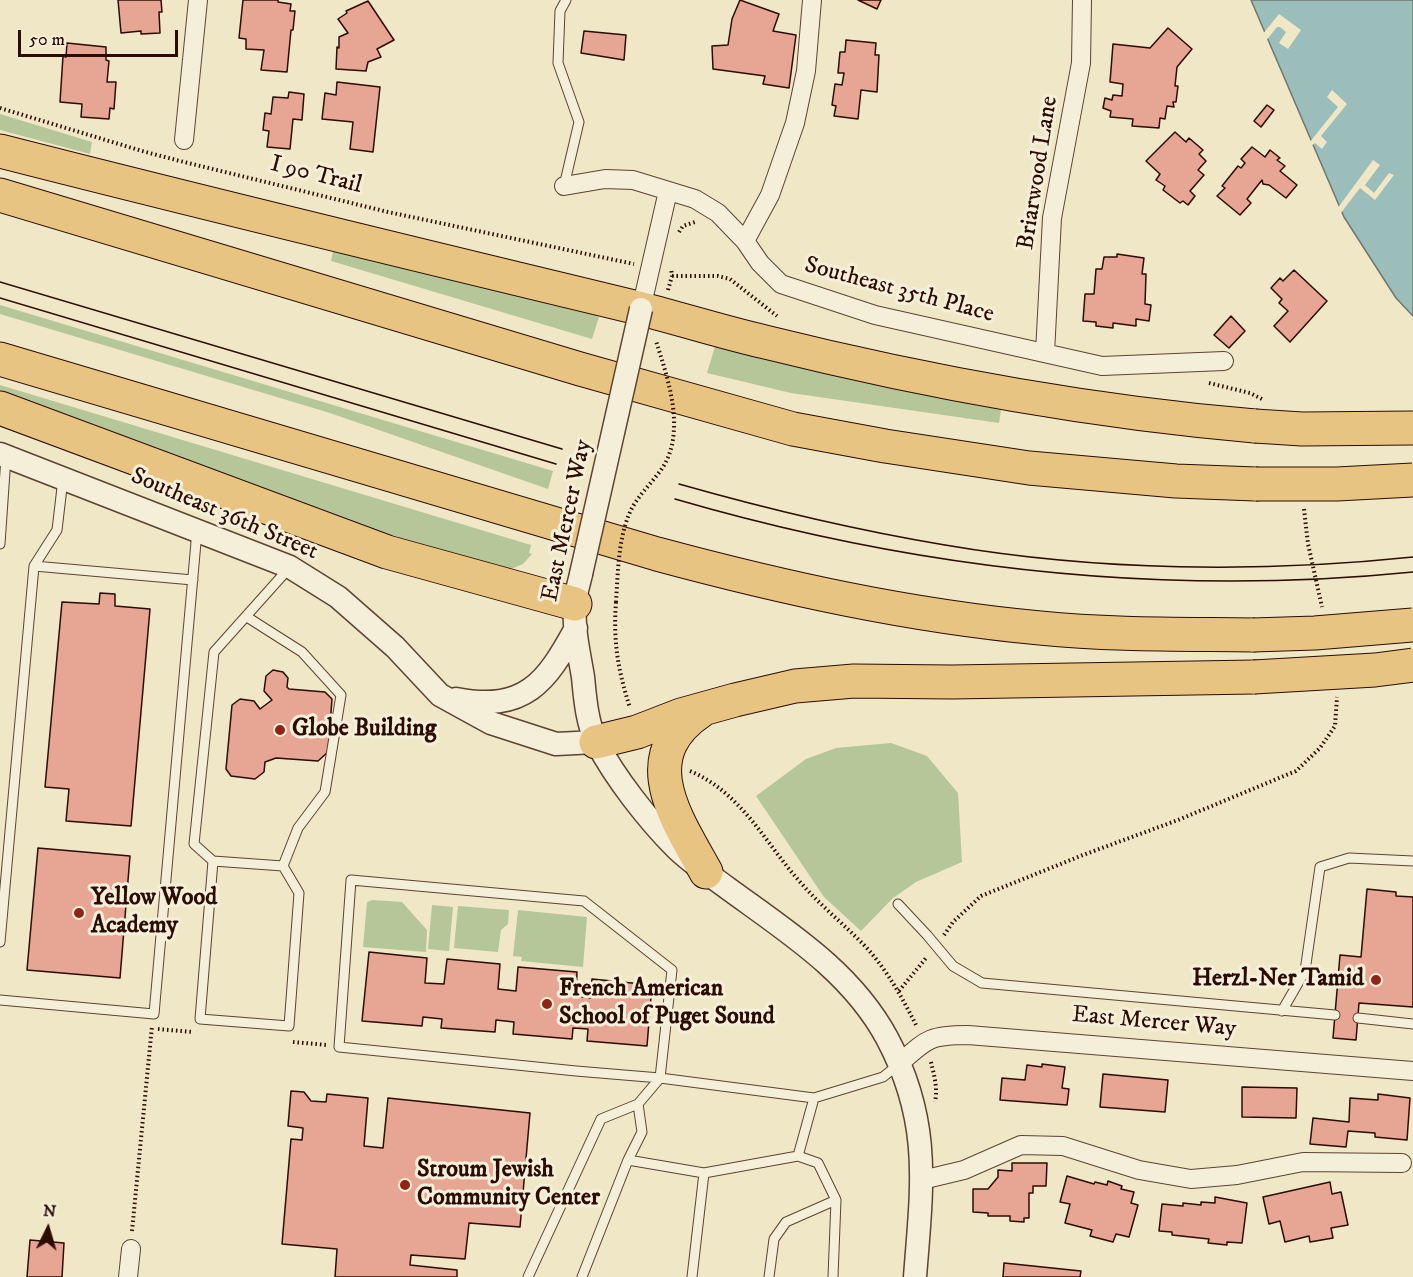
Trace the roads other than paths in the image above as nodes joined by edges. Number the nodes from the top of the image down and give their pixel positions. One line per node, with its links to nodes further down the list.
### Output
1 (198, 0): 5 (street)
2 (566, 0): 7 (lane)
3 (812, 0): 10 (street)
4 (1082, 0): 12 (street, Briarwood Lane)
5 (184, 140)
6 (0, 151): 11 (highway)
7 (564, 186): 8 (street, Southeast 35th Place)
8 (668, 190): 10 (street, Southeast 35th Place); 11 (street, East Mercer Way)
9 (0, 195): 19 (highway, bridge)
10 (745, 241): 12 (street, Southeast 35th Place)
11 (641, 309): 16 (highway, bridge); 25 (street, East Mercer Way, bridge)
12 (1045, 353): 14 (street, Southeast 35th Place)
13 (0, 360): 27 (highway, bridge)
14 (1224, 361)
15 (0, 408): 25 (highway)
16 (1413, 428)
17 (3, 456): 18 (street, Southeast 36th Street); 21 (lane)
18 (63, 477): 20 (street, Southeast 36th Street); 22 (lane)
19 (1413, 480)
20 (197, 531): 23 (street, Southeast 36th Street); 24 (lane)
21 (0, 544)
22 (34, 566): 24 (lane); 37 (lane)
23 (290, 567): 26 (lane); 29 (street, Southeast 36th Street)
24 (193, 580): 38 (lane)
25 (577, 602): 29 (street); 31 (street, East Mercer Way)
26 (247, 617): 32 (lane); 34 (lane)
27 (1413, 625)
28 (1413, 665): 30 (highway, bridge)
29 (440, 695): 31 (street, Southeast 36th Street)
30 (705, 708): 31 (highway); 35 (highway)
31 (596, 742): 35 (street, East Mercer Way)
32 (213, 861): 34 (lane); 34 (lane)
33 (1413, 861): 39 (lane)
34 (283, 866)
35 (706, 872): 43 (street, East Mercer Way)
36 (898, 904): 39 (lane)
37 (0, 942)
38 (0, 1000)
39 (1282, 1011): 40 (lane)
40 (1335, 1015)
41 (1358, 1018): 42 (lane)
42 (1413, 1024)
43 (899, 1064): 44 (street, East Mercer Way); 46 (lane); 52 (street, East Mercer Way)
44 (1413, 1071)
45 (660, 1078): 45 (lane); 46 (lane); 47 (lane)
46 (814, 1098): 48 (lane)
47 (638, 1104): 49 (lane); 56 (lane)
48 (798, 1156): 51 (lane); 53 (lane)
49 (628, 1160): 51 (lane); 57 (lane)
50 (1402, 1163): 52 (street)
51 (705, 1173): 58 (lane)
52 (922, 1180): 61 (street, East Mercer Way)
53 (836, 1200): 59 (lane); 60 (lane)
54 (131, 1249): 55 (street)
55 (128, 1277)
56 (528, 1277)
57 (582, 1277)
58 (692, 1277)
59 (769, 1277)
60 (833, 1277)
61 (915, 1277)

